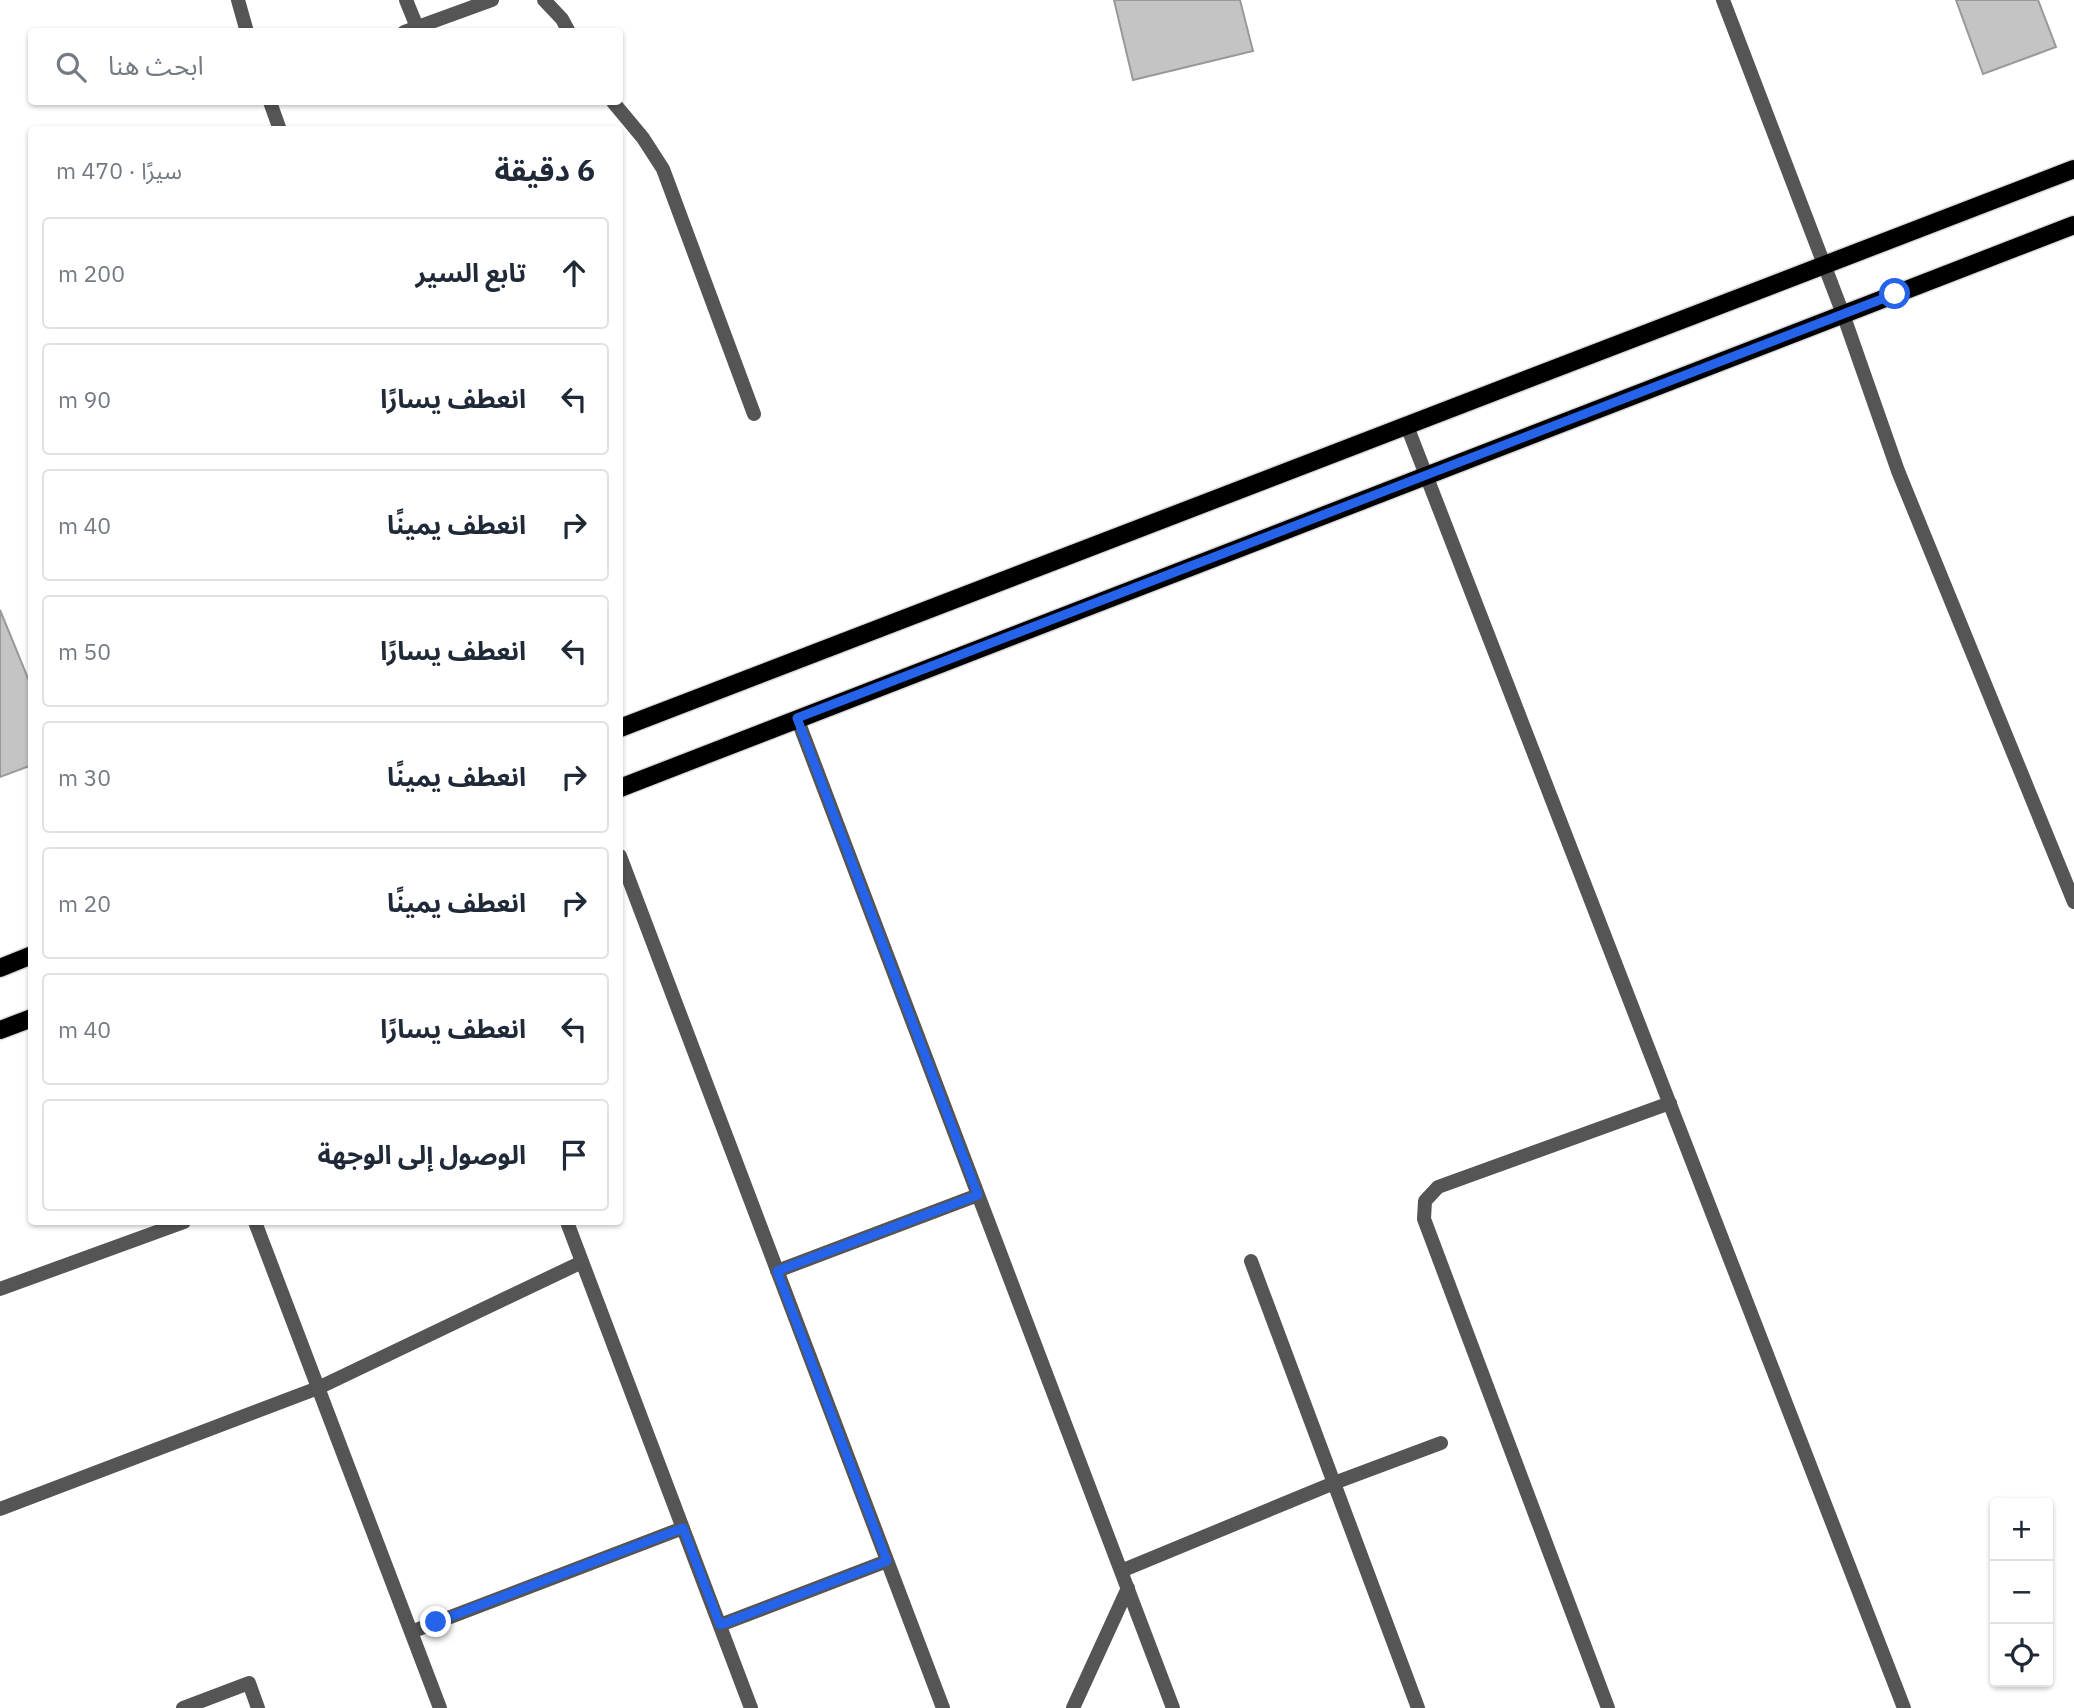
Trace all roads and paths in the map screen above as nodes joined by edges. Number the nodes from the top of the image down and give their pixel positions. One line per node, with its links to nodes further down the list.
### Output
1 (237, 0): 6 (street)
2 (406, 0): 7 (street)
3 (492, 0): 8 (street)
4 (544, 0): 9 (street)
5 (1723, 0): 15 (street)
6 (246, 28)
7 (411, 28)
8 (414, 28)
9 (567, 28)
10 (271, 105): 12 (street)
11 (615, 105): 17 (street)
12 (279, 126)
13 (2074, 169): 15 (main road)
14 (2074, 225): 16 (main road)
15 (1825, 265): 16 (street); 18 (main road)
16 (1843, 314): 19 (main road); 24 (street)
17 (754, 414)
18 (1407, 426): 19 (street); 21 (main road)
19 (1426, 474): 20 (main road); 29 (street)
20 (797, 718): 22 (main road); 30 (street)
21 (623, 727)
22 (623, 787)
23 (623, 864): 36 (street)
24 (2074, 902)
25 (28, 957): 26 (main road)
26 (0, 968)
27 (28, 1020): 28 (main road)
28 (0, 1030)
29 (1670, 1103): 56 (street); 57 (street)
30 (978, 1195): 36 (street); 44 (street)
31 (176, 1225): 37 (street)
32 (256, 1225): 38 (street)
33 (568, 1225): 35 (street)
34 (1251, 1261): 40 (street)
35 (582, 1262): 38 (street); 42 (street)
36 (777, 1271): 43 (street)
37 (0, 1289)
38 (318, 1388): 41 (street); 47 (street)
39 (1441, 1443): 40 (street)
40 (1334, 1483): 44 (street); 55 (street)
41 (0, 1509)
42 (683, 1528): 46 (street); 47 (street)
43 (887, 1561): 46 (street); 52 (street)
44 (1121, 1571): 45 (street)
45 (1128, 1588): 53 (street); 54 (street)
46 (720, 1625): 51 (street)
47 (411, 1632): 50 (street)
48 (183, 1708): 49 (street)
49 (258, 1708)
50 (440, 1708)
51 (751, 1708)
52 (943, 1708)
53 (1073, 1708)
54 (1174, 1708)
55 (1418, 1708)
56 (1608, 1708)
57 (1904, 1708)

